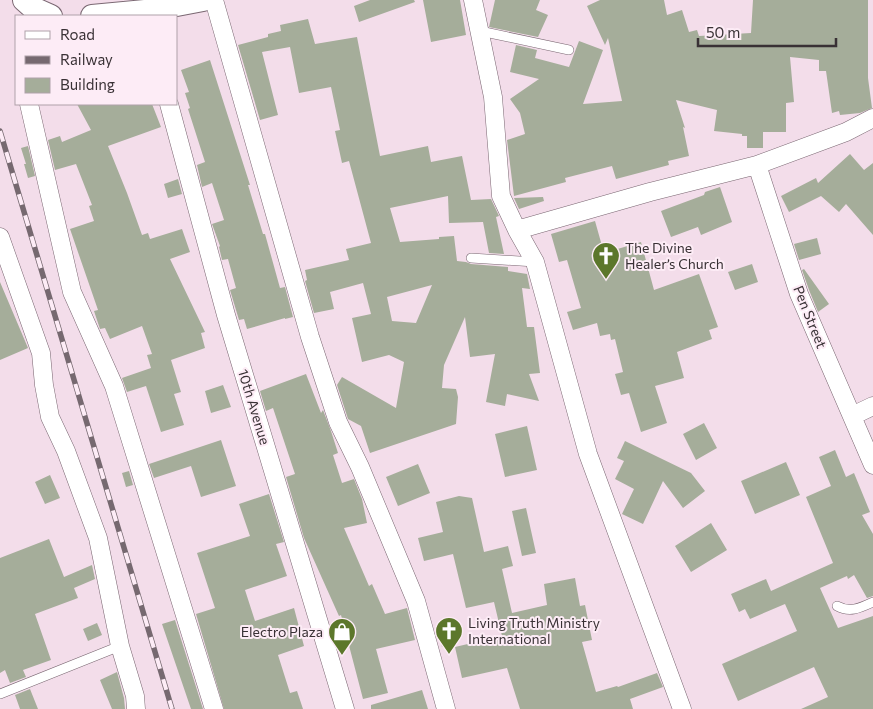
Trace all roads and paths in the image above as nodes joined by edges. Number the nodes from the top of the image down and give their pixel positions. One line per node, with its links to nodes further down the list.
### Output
1 (203, 0): 4 (street)
2 (214, 0): 26 (street)
3 (473, 0): 6 (street)
4 (146, 9): 5 (street)
5 (100, 15)
6 (480, 31): 7 (lane); 12 (street)
7 (569, 50)
8 (29, 105): 24 (street)
9 (169, 105): 25 (street, 10th Avenue)
10 (873, 118): 11 (street)
11 (757, 165): 12 (street); 17 (street, Pen Street)
12 (517, 230): 15 (street)
13 (0, 237): 21 (street)
14 (471, 258): 15 (lane)
15 (536, 262): 27 (street)
16 (873, 406): 17 (street)
17 (852, 416): 18 (street, Pen Street)
18 (873, 465)
19 (873, 602): 20 (lane)
20 (837, 606)
21 (120, 646): 22 (lane); 23 (street)
22 (0, 694)
23 (136, 709)
24 (214, 709)
25 (346, 709)
26 (446, 709)
27 (682, 709)

